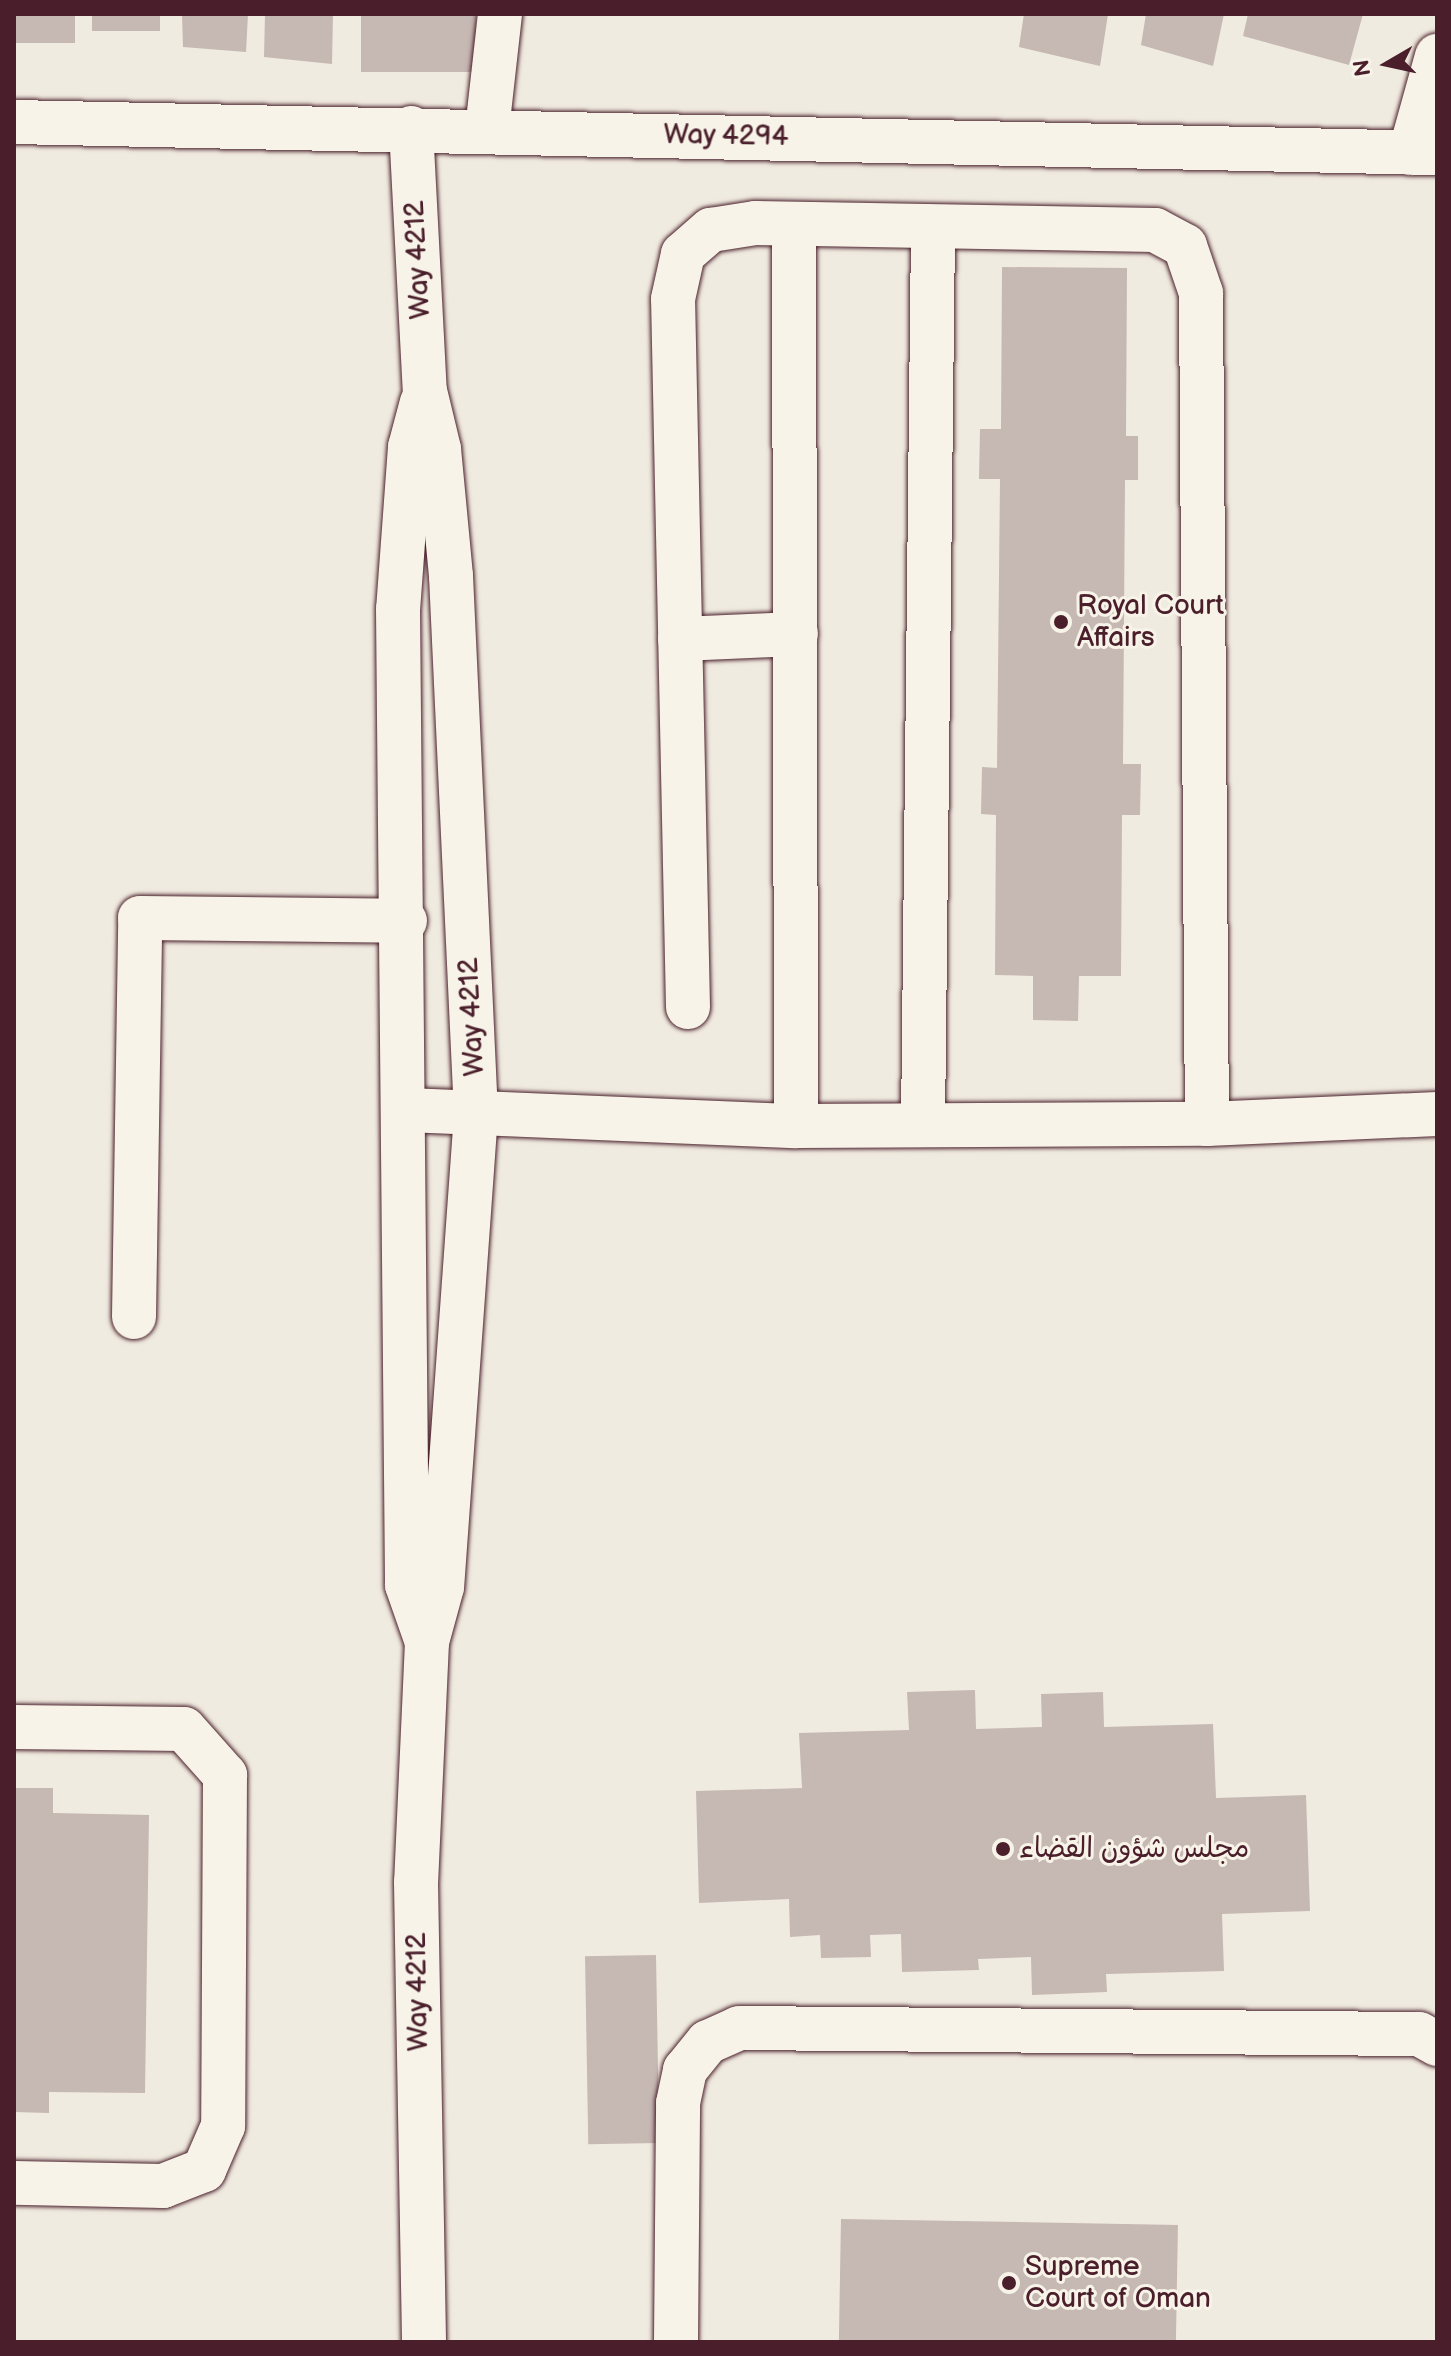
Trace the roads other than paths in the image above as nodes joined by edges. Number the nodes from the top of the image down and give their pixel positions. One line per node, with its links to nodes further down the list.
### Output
1 (500, 14): 5 (street)
2 (1437, 56): 6 (street)
3 (14, 122): 4 (street, Way 4294)
4 (411, 128): 5 (street, Way 4294); 9 (street, Way 4212)
5 (487, 130): 6 (street, Way 4294)
6 (1423, 153)
7 (794, 224): 8 (street); 12 (street); 13 (street)
8 (933, 227): 19 (street); 20 (street)
9 (425, 391): 10 (street, Way 4212); 11 (street, Way 4212)
10 (404, 550): 11 (street); 14 (street, Way 4212)
11 (451, 576): 17 (street, Way 4212)
12 (796, 634): 13 (street); 21 (street)
13 (680, 639): 15 (street)
14 (405, 921): 16 (street, Way 4212); 22 (street)
15 (688, 1007)
16 (407, 1110): 17 (street); 23 (street, Way 4212)
17 (476, 1114): 21 (street); 24 (street, Way 4212)
18 (1437, 1114): 19 (street)
19 (1207, 1124): 20 (street)
20 (923, 1125): 21 (street)
21 (796, 1126)
22 (134, 1317)
23 (407, 1425): 24 (street); 25 (street, Way 4212)
24 (454, 1429): 25 (street, Way 4212)
25 (427, 1642): 29 (street, Way 4212)
26 (14, 1727): 28 (street)
27 (1437, 2044): 30 (street)
28 (14, 2183)
29 (424, 2342)
30 (676, 2342)

